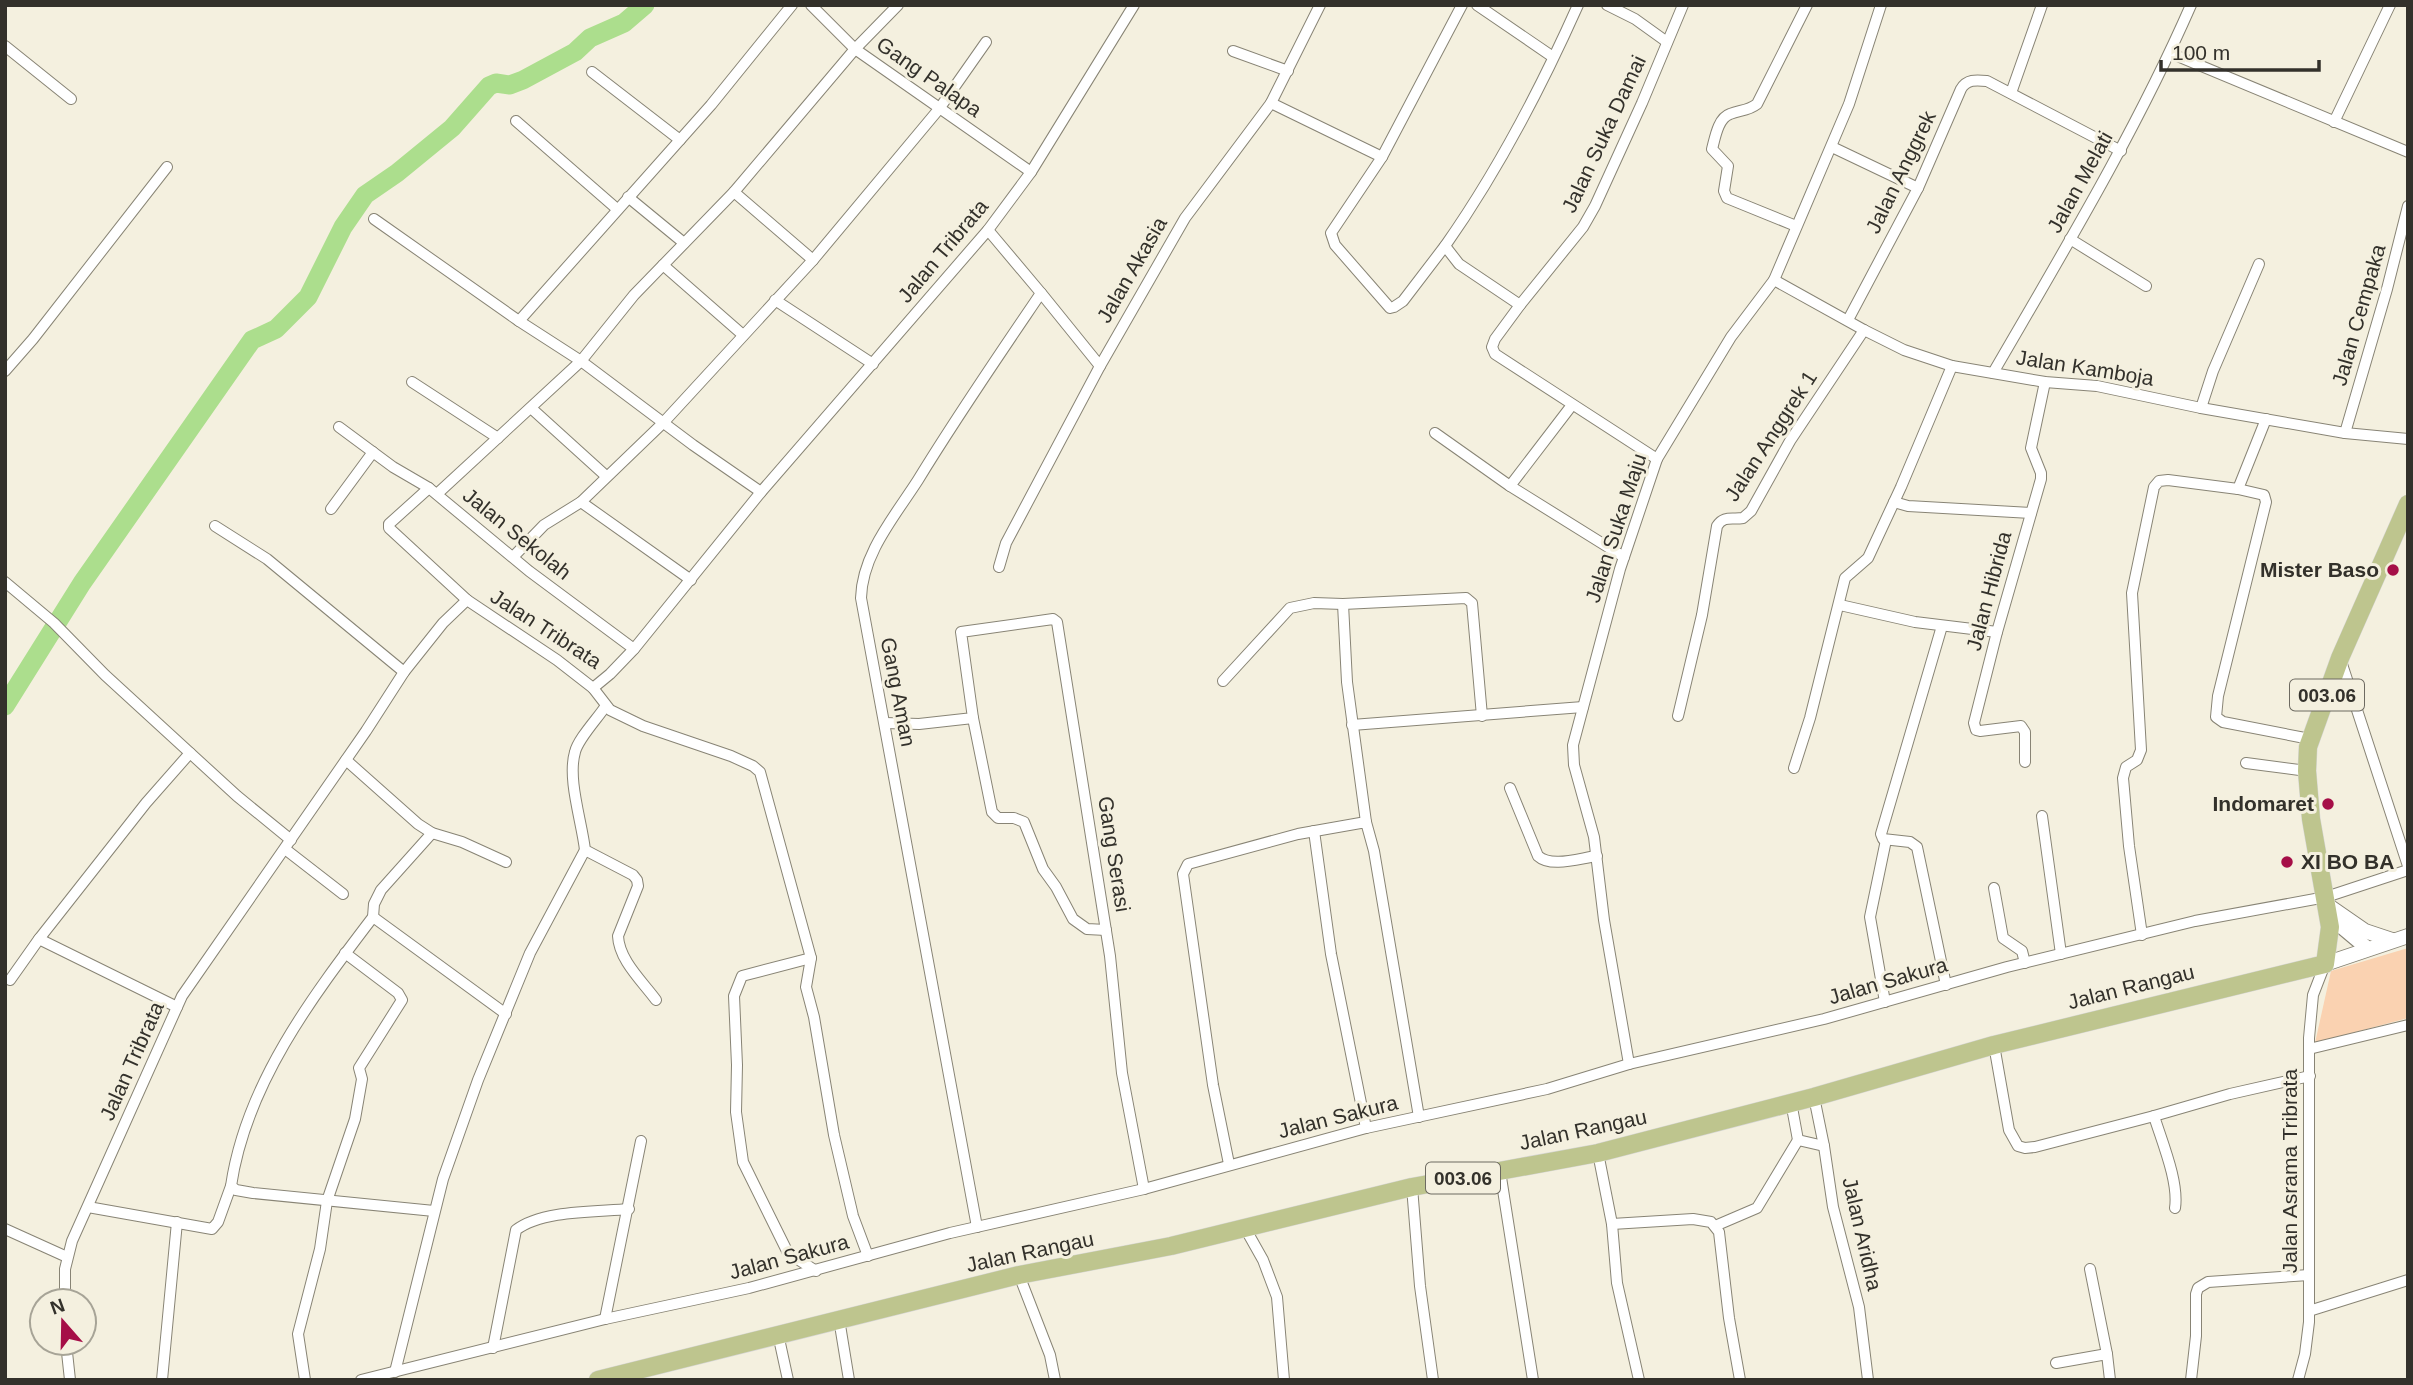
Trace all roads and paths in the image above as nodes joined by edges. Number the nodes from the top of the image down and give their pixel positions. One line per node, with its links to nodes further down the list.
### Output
1 (792, 5): 31 (street)
2 (811, 5): 19 (street, Gang Palapa)
3 (898, 5): 19 (street)
4 (1134, 5): 37 (street, Jalan Tribrata)
5 (1320, 5): 23 (street, Jalan Akasia)
6 (1462, 5): 35 (street)
7 (1477, 5): 22 (street)
8 (1578, 5): 22 (street)
9 (1607, 5): 17 (street)
10 (1683, 5): 17 (street, Jalan Suka Damai)
11 (1807, 5): 44 (street)
12 (1881, 5): 32 (street, Jalan Suka Maju)
13 (2042, 5): 25 (street)
14 (2191, 5): 21 (street, Jalan Melati)
15 (2390, 5): 30 (street)
16 (986, 42): 28 (street)
17 (1667, 42): 56 (street, Jalan Suka Damai)
18 (5, 46): 26 (street)
19 (855, 49): 28 (street, Gang Palapa); 39 (street)
20 (1233, 51): 23 (street)
21 (2170, 53): 30 (street); 33 (street, Jalan Melati)
22 (1553, 57): 48 (street)
23 (1288, 71): 27 (street, Jalan Akasia)
24 (592, 72): 31 (street)
25 (2011, 93): 33 (street, Jalan Anggrek); 38 (street, Jalan Anggrek)
26 (71, 99)
27 (1271, 103): 35 (street); 64 (street, Jalan Akasia)
28 (939, 109): 37 (street, Gang Palapa); 49 (street)
29 (516, 121): 42 (street)
30 (2334, 122): 34 (street)
31 (680, 140): 40 (street)
32 (1832, 147): 38 (street); 44 (street, Jalan Suka Maju)
33 (2121, 151): 46 (street, Jalan Melati)
34 (2408, 152)
35 (1382, 157): 48 (street)
36 (167, 167): 62 (street)
37 (1031, 172): 45 (street, Jalan Tribrata)
38 (1918, 188): 57 (street, Jalan Anggrek)
39 (734, 192): 47 (street); 49 (street)
40 (628, 197): 42 (street); 47 (street)
41 (2408, 206): 76 (street, Jalan Cempaka)
42 (617, 209): 58 (street)
43 (374, 219): 58 (street)
44 (1796, 226): 52 (street, Jalan Suka Maju)
45 (988, 230): 54 (street); 63 (street, Jalan Tribrata)
46 (2070, 239): 53 (street); 66 (street, Jalan Melati)
47 (684, 243): 51 (street)
48 (1445, 246): 56 (street)
49 (813, 260): 55 (street)
50 (2259, 264): 71 (street)
51 (663, 265): 60 (street); 61 (street)
52 (1774, 280): 57 (street, Jalan Kamboja); 80 (street, Jalan Suka Maju)
53 (2146, 286)
54 (1041, 293): 64 (street); 112 (street, Gang Aman)
55 (775, 300): 60 (street); 63 (street)
56 (1520, 304): 69 (street, Jalan Suka Damai)
57 (1848, 320): 59 (street, Jalan Kamboja)
58 (519, 321): 61 (street)
59 (1864, 330): 65 (street, Jalan Kamboja); 110 (street, Jalan Anggrek 1)
60 (743, 335): 73 (street)
61 (581, 360): 70 (street); 73 (street)
62 (7, 364)
63 (873, 364): 85 (street, Jalan Tribrata)
64 (1100, 366): 94 (street, Jalan Akasia)
65 (1952, 366): 66 (street, Jalan Kamboja); 87 (street)
66 (1993, 373): 68 (street, Jalan Kamboja)
67 (412, 382): 77 (street)
68 (2045, 382): 71 (street, Jalan Kamboja); 90 (street, Jalan Hibrida)
69 (1573, 405): 80 (street, Jalan Suka Damai); 82 (street)
70 (531, 408): 77 (street); 81 (street)
71 (2201, 408): 72 (street, Jalan Kamboja)
72 (2266, 419): 76 (street, Jalan Kamboja); 83 (street)
73 (663, 423): 81 (street); 85 (street)
74 (339, 427): 79 (street, Jalan Sekolah)
75 (1435, 433): 82 (street)
76 (2345, 433): 78 (street, Jalan Kamboja)
77 (498, 438): 84 (street)
78 (2408, 439)
79 (373, 452): 84 (street, Jalan Sekolah); 89 (street)
80 (1657, 458): 93 (street, Jalan Suka Maju)
81 (606, 476): 86 (street)
82 (1510, 486): 93 (street)
83 (2238, 489): 114 (street); 137 (street)
84 (433, 491): 92 (street, Jalan Sekolah); 97 (street)
85 (761, 492): 95 (street, Jalan Tribrata)
86 (581, 502): 92 (street); 95 (street)
87 (1895, 502): 90 (street); 99 (street)
88 (2408, 503): 103 (main road, 003.06)
89 (331, 509)
90 (2031, 513): 101 (street, Jalan Hibrida)
91 (215, 526): 104 (street)
92 (513, 557): 102 (street, Jalan Sekolah)
93 (1624, 557): 108 (street, Jalan Suka Maju)
94 (999, 567)
95 (691, 580): 102 (street, Jalan Tribrata)
96 (8, 589): 115 (street)
97 (467, 600): 104 (street, Jalan Tribrata); 106 (street, Jalan Tribrata)
98 (1343, 604): 105 (street); 109 (street); 113 (street)
99 (1840, 605): 100 (street); 119 (street)
100 (1942, 626): 101 (street); 126 (street)
101 (1997, 632): 117 (street, Jalan Hibrida)
102 (634, 649): 106 (street, Jalan Tribrata)
103 (2340, 658): 114 (main road, 003.06); 131 (street)
104 (404, 672): 116 (street, Jalan Tribrata)
105 (1223, 681)
106 (593, 688): 107 (street)
107 (605, 707): 128 (street); 144 (street)
108 (1583, 707): 109 (street); 129 (street, Jalan Suka Maju)
109 (1482, 716): 113 (street)
110 (1678, 716)
111 (973, 718): 112 (street); 136 (street); 136 (street, Gang Serasi)
112 (885, 723): 181 (street, Gang Aman)
113 (1352, 725): 123 (street)
114 (2310, 739): 120 (main road, 003.06)
115 (190, 753): 127 (street); 139 (street)
116 (346, 760): 125 (street); 127 (street, Jalan Tribrata)
117 (2025, 762)
118 (2246, 763): 120 (street)
119 (1794, 768)
120 (2307, 771): 134 (main road, 003.06)
121 (1510, 788): 129 (street)
122 (2042, 816): 143 (street)
123 (1366, 822): 124 (street); 161 (street)
124 (1314, 831): 163 (street); 168 (street)
125 (432, 833): 130 (street); 135 (street)
126 (1886, 840): 148 (street); 151 (street)
127 (288, 845): 133 (street); 152 (street, Jalan Tribrata)
128 (584, 850): 150 (street); 153 (street)
129 (1597, 856): 157 (street, Jalan Suka Maju)
130 (506, 862)
131 (2408, 868): 134 (street, Jalan Sakura)
132 (1994, 888): 145 (street)
133 (343, 894)
134 (2327, 906): 137 (street, Jalan Sakura); 140 (street); 141 (street); 146 (main road, 003.06)
135 (373, 917): 142 (street); 153 (street)
136 (1106, 930): 172 (street, Gang Serasi)
137 (2142, 935): 143 (street, Jalan Sakura)
138 (2408, 936): 140 (street, Jalan Rangau)
139 (39, 939): 147 (street); 152 (street)
140 (2392, 940): 141 (street, Jalan Rangau)
141 (2367, 948): 146 (street, Jalan Rangau)
142 (345, 953): 170 (street); 173 (street)
143 (2062, 954): 145 (street, Jalan Sakura)
144 (811, 958): 184 (street); 187 (street)
145 (2025, 963): 148 (street, Jalan Sakura)
146 (2310, 969): 149 (street, Jalan Asrama Tribrata); 149 (street); 155 (main road, Jalan Rangau / 003.06)
147 (10, 981)
148 (1946, 985): 151 (street, Jalan Sakura)
149 (2313, 995): 156 (street, Jalan Asrama Tribrata)
150 (656, 1000)
151 (1885, 1002): 157 (street, Jalan Sakura)
152 (177, 1007): 174 (street, Jalan Tribrata)
153 (506, 1014): 177 (street)
154 (2408, 1024): 156 (street)
155 (1994, 1045): 159 (main road, Jalan Rangau / 003.06); 162 (street)
156 (2309, 1049): 158 (street, Jalan Asrama Tribrata)
157 (1629, 1064): 161 (street, Jalan Sakura)
158 (2309, 1076): 162 (street); 189 (street, Jalan Asrama Tribrata)
159 (1814, 1097): 160 (main road, Jalan Rangau / 003.06); 166 (street, Jalan Aridha)
160 (1791, 1102): 164 (street); 167 (main road, Jalan Rangau / 003.06)
161 (1419, 1116): 163 (street, Jalan Sakura)
162 (2154, 1116): 175 (street)
163 (1366, 1128): 168 (street, Jalan Sakura)
164 (1798, 1140): 166 (street); 180 (street)
165 (641, 1141): 176 (street)
166 (1824, 1146): 214 (street, Jalan Aridha)
167 (1598, 1153): 169 (main road, Jalan Rangau / 003.06); 179 (street)
168 (1229, 1164): 172 (street, Jalan Sakura)
169 (1500, 1171): 171 (main road, Jalan Rangau / 003.06); 211 (street)
170 (231, 1186): 173 (street); 178 (street)
171 (1412, 1187): 182 (main road, Jalan Rangau / 003.06); 210 (street)
172 (1144, 1189): 181 (street, Jalan Sakura)
173 (327, 1201): 177 (street); 203 (street)
174 (88, 1207): 178 (street); 185 (street, Jalan Tribrata)
175 (2175, 1208)
176 (629, 1209): 193 (street); 196 (street)
177 (434, 1211): 200 (street)
178 (177, 1222): 202 (street)
179 (1612, 1224): 180 (street); 212 (street)
180 (1715, 1226): 213 (street)
181 (977, 1227): 184 (street, Jalan Sakura)
182 (1245, 1228): 188 (main road, Jalan Rangau / 003.06); 209 (street)
183 (5, 1229): 185 (street)
184 (868, 1256): 187 (street, Jalan Sakura)
185 (67, 1257): 191 (street, Jalan Tribrata)
186 (2090, 1269): 197 (street)
187 (816, 1271): 193 (street, Jalan Sakura)
188 (1019, 1275): 194 (main road, Jalan Rangau / 003.06); 208 (street)
189 (2309, 1275): 192 (street, Jalan Asrama Tribrata); 216 (street)
190 (2408, 1280): 192 (street)
191 (66, 1287)
192 (2309, 1311): 217 (street, Jalan Asrama Tribrata)
193 (605, 1319): 196 (street, Jalan Sakura)
194 (839, 1319): 195 (main road, Jalan Rangau / 003.06); 207 (street)
195 (778, 1334): 205 (main road, Jalan Rangau / 003.06); 206 (street)
196 (493, 1348): 200 (street, Jalan Sakura)
197 (2106, 1354): 199 (street); 215 (street)
198 (68, 1357): 201 (street)
199 (2056, 1363)
200 (395, 1372): 204 (street, Jalan Sakura)
201 (70, 1380)
202 (162, 1380)
203 (305, 1380)
204 (361, 1380)
205 (598, 1380)
206 (788, 1380)
207 (849, 1380)
208 (1055, 1380)
209 (1284, 1380)
210 (1433, 1380)
211 (1533, 1380)
212 (1639, 1380)
213 (1740, 1380)
214 (1868, 1380)
215 (2110, 1380)
216 (2191, 1380)
217 (2298, 1380)

